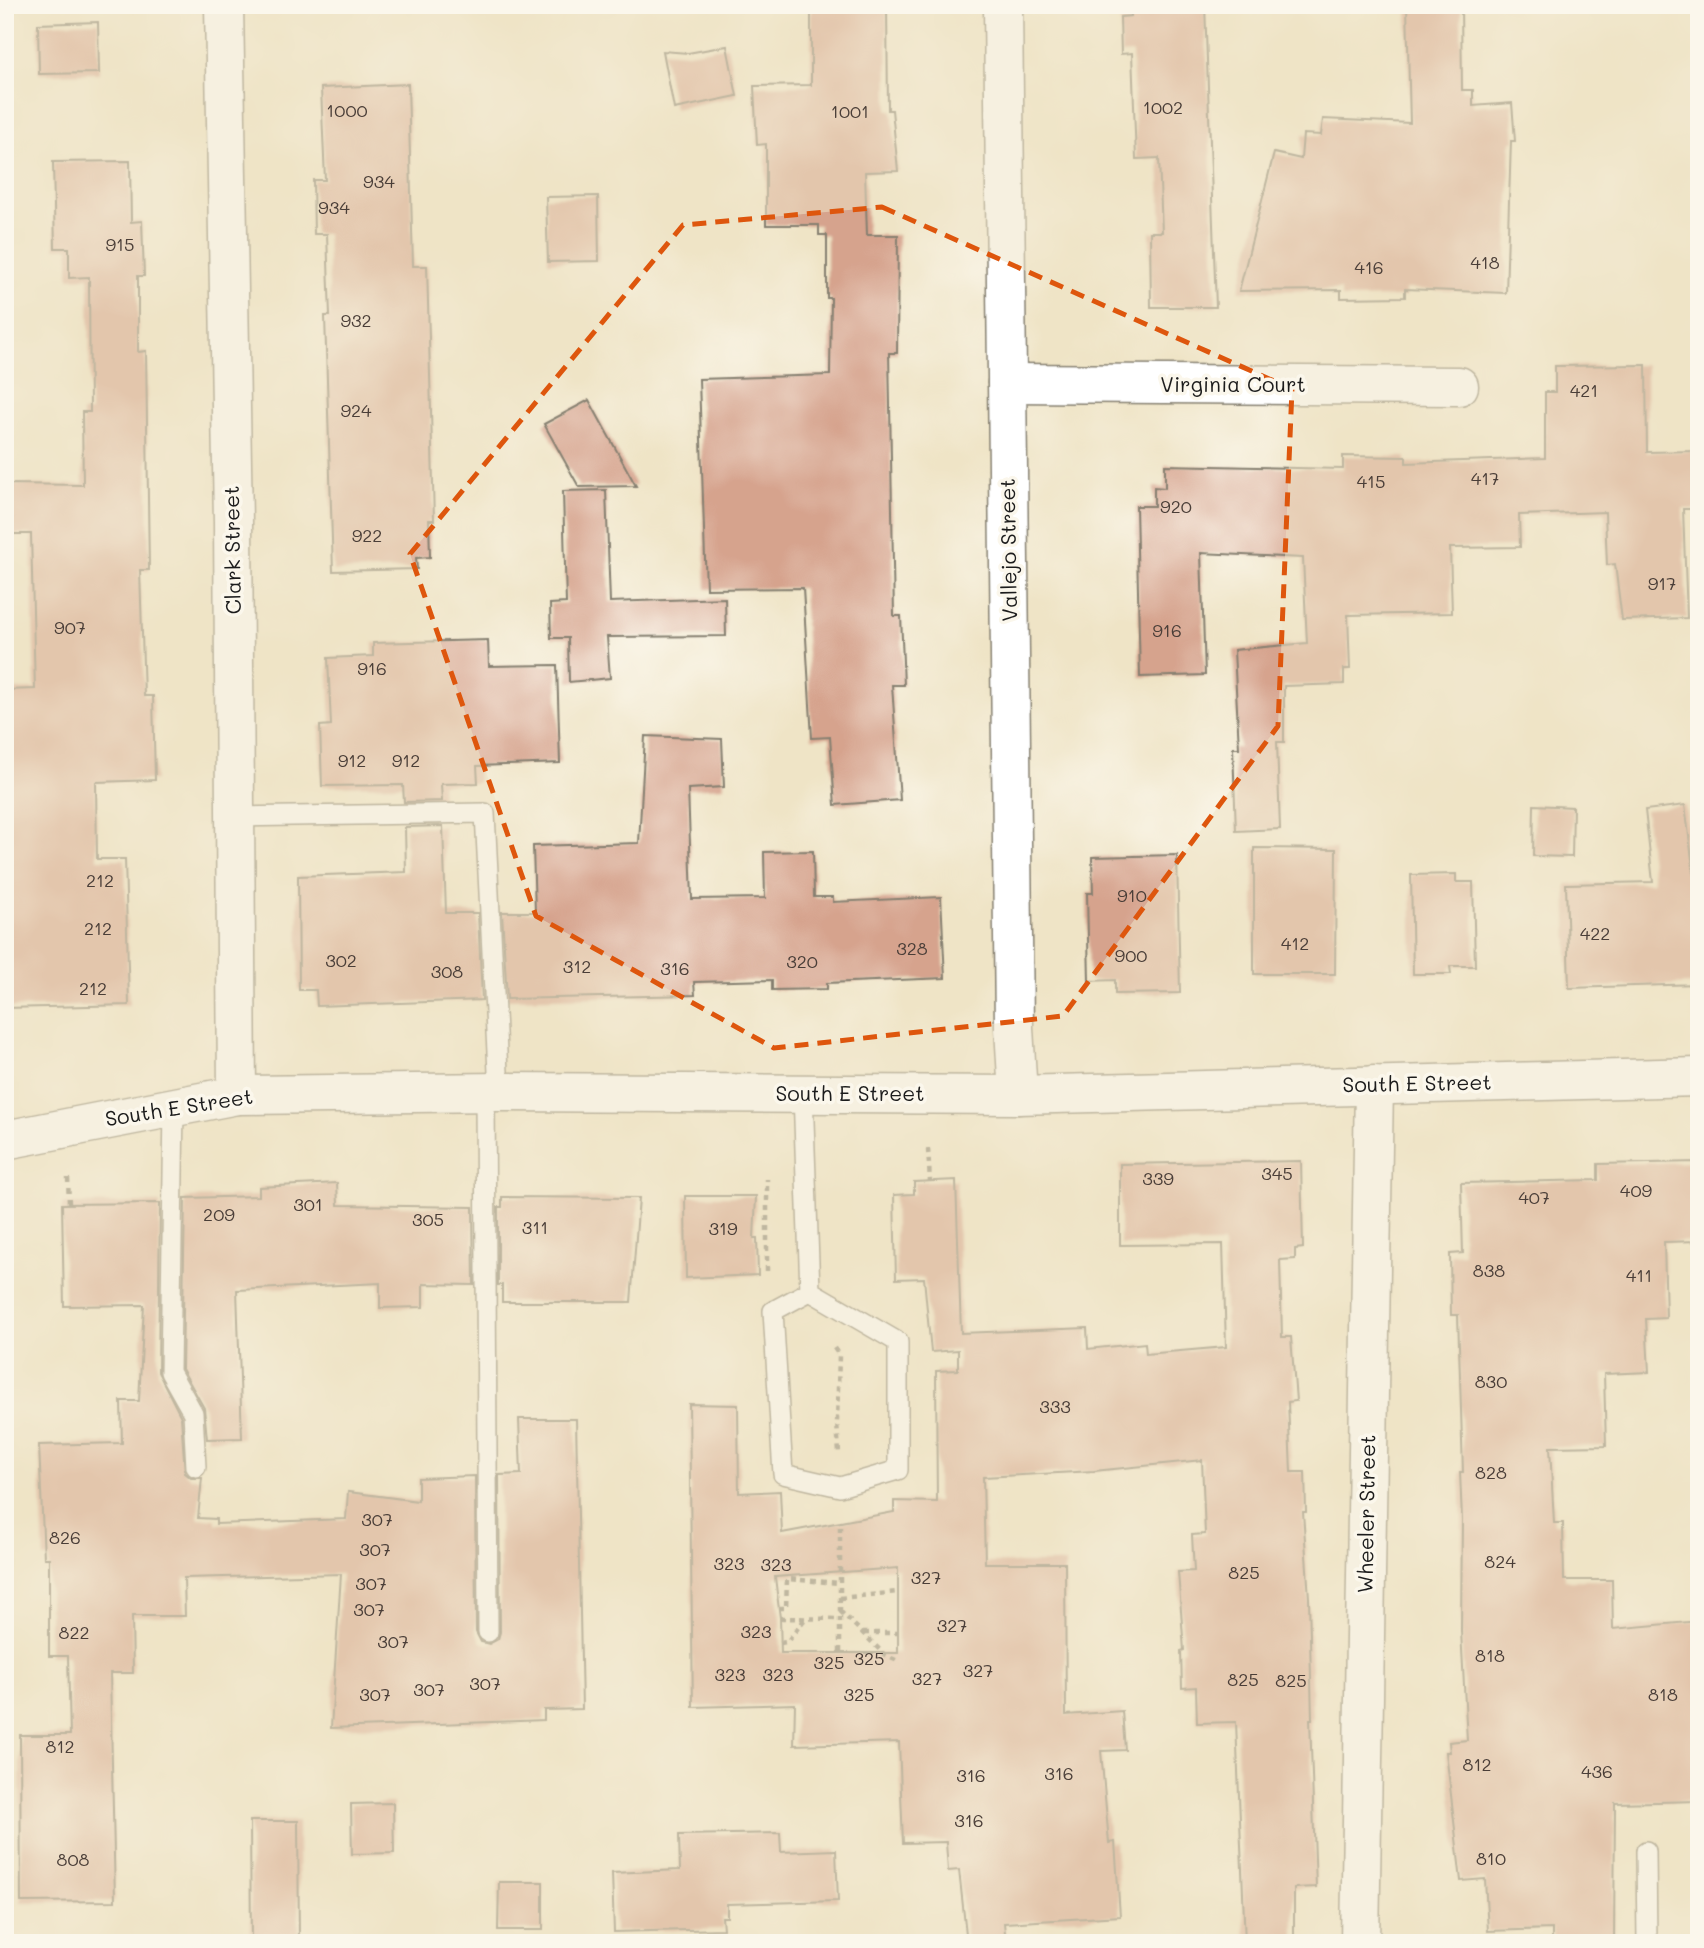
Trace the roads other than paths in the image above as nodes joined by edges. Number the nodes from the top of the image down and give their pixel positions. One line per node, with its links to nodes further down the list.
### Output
1 (224, 5): 5 (street, Clark Street)
2 (1003, 5): 3 (street, Vallejo Street)
3 (1007, 383): 4 (street, Virginia Court); 11 (street, Vallejo Street)
4 (1459, 386)
5 (235, 817): 8 (lane); 10 (street, Clark Street)
6 (1699, 1077): 7 (street, South E Street)
7 (1374, 1085): 11 (street, South E Street); 18 (street, Wheeler Street)
8 (492, 1092): 9 (street, South E Street); 10 (street, South E Street); 16 (lane)
9 (803, 1093): 11 (street, South E Street); 14 (lane)
10 (237, 1095): 12 (street, South E Street)
11 (1017, 1095)
12 (174, 1107): 13 (street, South E Street); 15 (lane)
13 (5, 1140)
14 (810, 1291): 14 (lane)
15 (196, 1467)
16 (488, 1632)
17 (1646, 1851): 19 (lane)
18 (1360, 1943)
19 (1647, 1943)

